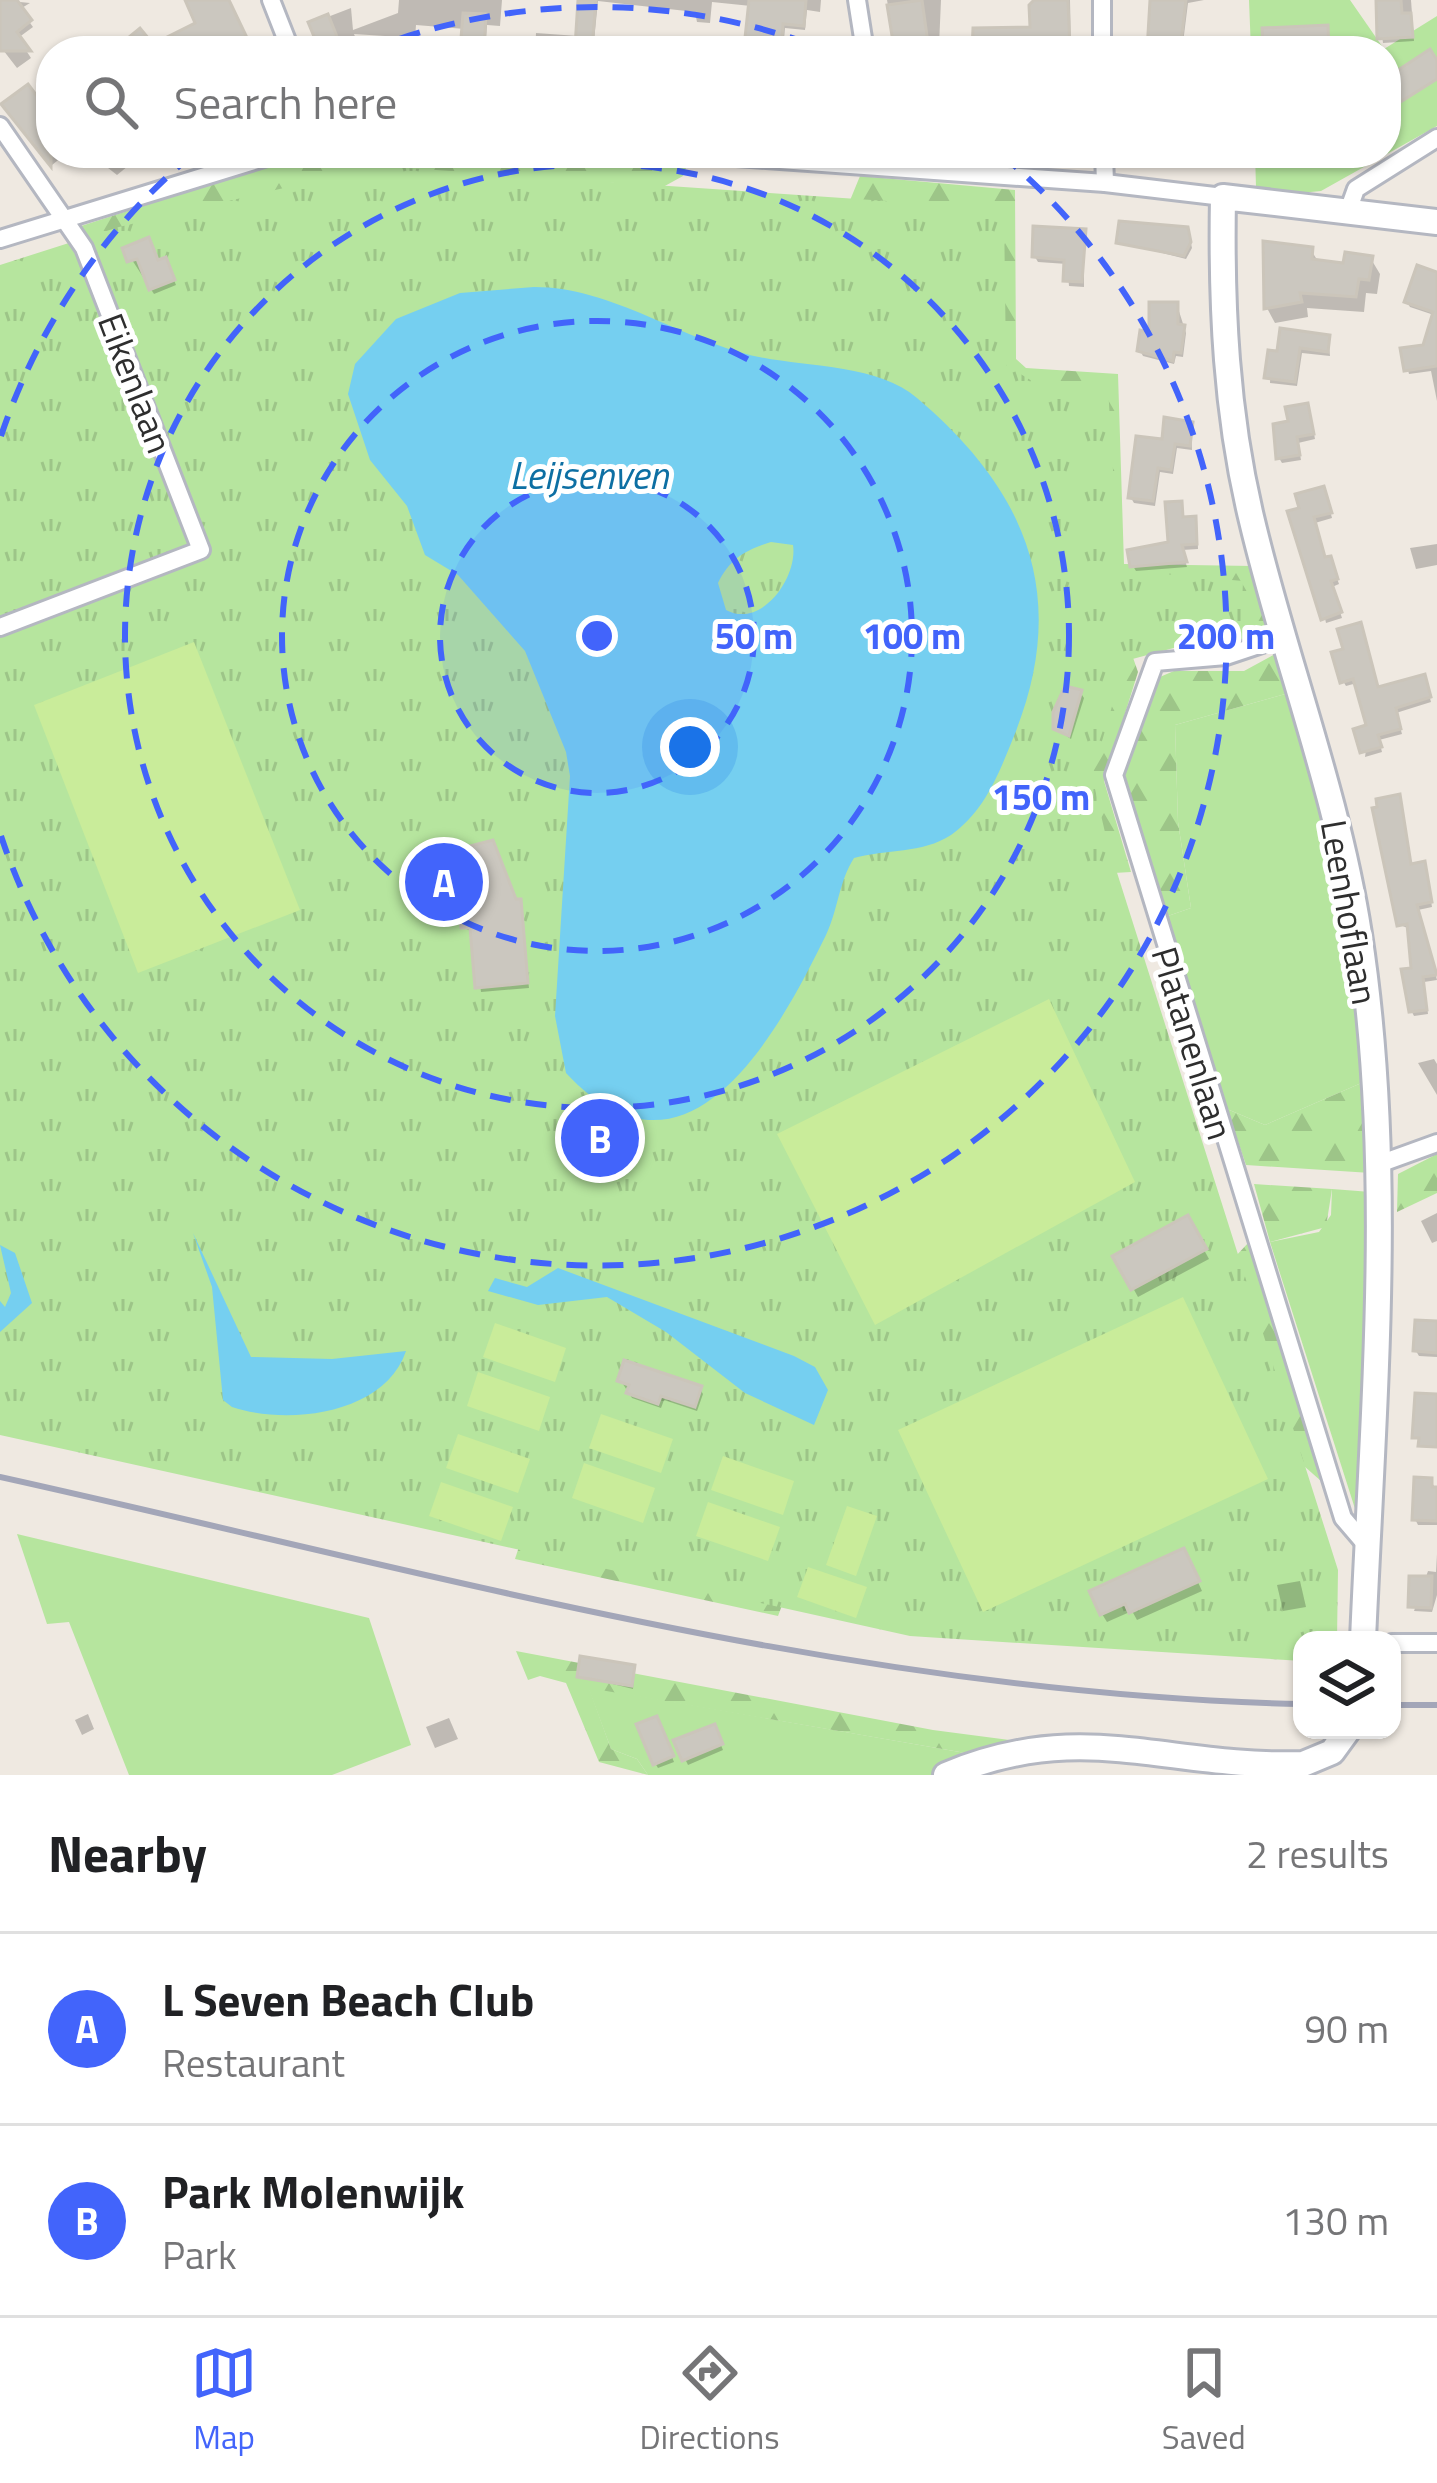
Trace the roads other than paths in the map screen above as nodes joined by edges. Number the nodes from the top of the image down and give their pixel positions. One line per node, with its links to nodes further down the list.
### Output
1 (271, 0): 4 (street)
2 (857, 0): 5 (street)
3 (1102, 0): 6 (street)
4 (285, 36)
5 (863, 36)
6 (1102, 36)
7 (0, 126): 17 (street, Eikenlaan)
8 (1437, 138): 9 (street)
9 (1401, 161)
10 (231, 168): 17 (street)
11 (960, 168): 14 (street)
12 (1104, 168): 14 (street)
13 (1389, 168): 16 (street)
14 (1105, 183): 15 (street)
15 (1222, 197): 16 (street); 21 (street, Leenhoflaan)
16 (1347, 214): 18 (street)
17 (66, 218): 19 (street); 20 (street, Eikenlaan)
18 (1437, 223)
19 (0, 239)
20 (0, 627)
21 (1286, 636): 23 (street, Leenhoflaan); 24 (street, Platanenlaan)
22 (1437, 1143): 23 (street)
23 (1379, 1163): 24 (street, Leenhoflaan)
24 (1367, 1546): 25 (street, Leenhoflaan)
25 (1364, 1631)
26 (1401, 1643): 27 (street)
27 (1437, 1643)
28 (1343, 1739): 29 (street)
29 (1324, 1766): 30 (street)
30 (946, 1775)

